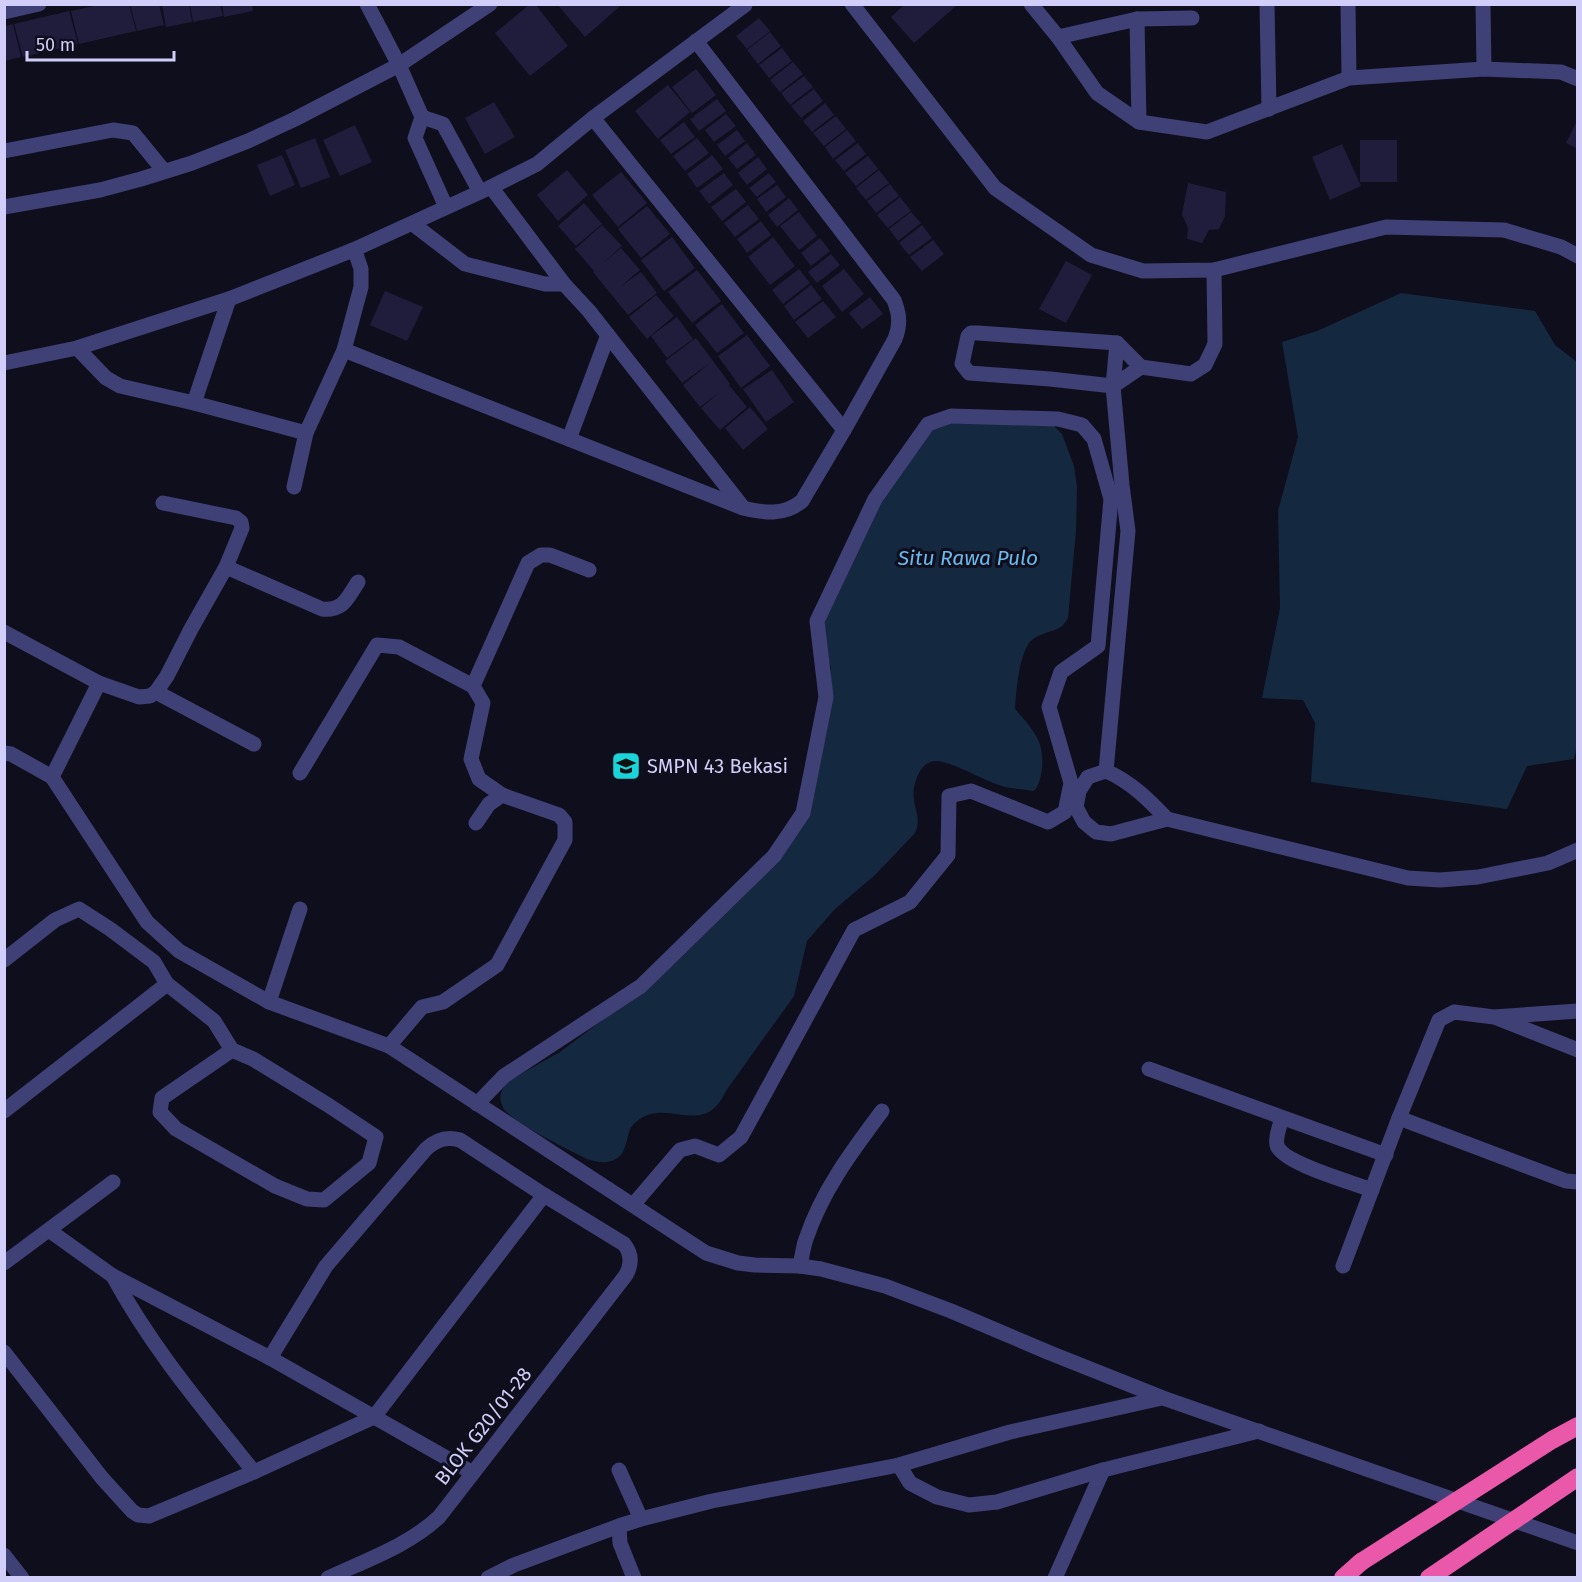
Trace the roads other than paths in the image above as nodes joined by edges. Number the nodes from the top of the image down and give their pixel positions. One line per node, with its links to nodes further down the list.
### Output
1 (39, 4): 10 (street)
2 (367, 4): 15 (street)
3 (490, 4): 15 (street)
4 (852, 4): 31 (street)
5 (1031, 4): 13 (street)
6 (1267, 4): 19 (street)
7 (1348, 4): 17 (street)
8 (1483, 4): 16 (street)
9 (745, 5): 14 (street)
10 (13, 9)
11 (1192, 18): 12 (street)
12 (1137, 19): 13 (street); 22 (street)
13 (1058, 37): 22 (street)
14 (696, 41): 21 (street); 42 (street)
15 (399, 65): 20 (street); 24 (street)
16 (1484, 69): 17 (street); 18 (street)
17 (1349, 78): 19 (street)
18 (1578, 79)
19 (1269, 109): 22 (street)
20 (422, 117): 25 (street); 27 (street)
21 (593, 118): 25 (street); 42 (street)
22 (1139, 122)
23 (4, 151): 24 (street)
24 (164, 171): 26 (street)
25 (486, 189): 27 (street); 32 (street)
26 (4, 207)
27 (446, 207): 28 (street)
28 (413, 224): 29 (street); 32 (street)
29 (353, 250): 33 (street); 37 (street)
30 (1578, 256): 31 (street)
31 (1214, 270): 39 (street)
32 (564, 284): 34 (street)
33 (229, 298): 36 (street); 41 (street)
34 (608, 335): 44 (street); 47 (street)
35 (1117, 343): 39 (street); 40 (street); 40 (street)
36 (77, 348): 38 (street); 41 (street)
37 (344, 350): 43 (street); 44 (street)
38 (4, 363)
39 (1141, 368): 40 (street)
40 (1113, 386): 57 (street)
41 (194, 403): 43 (street)
42 (844, 430): 47 (street)
43 (306, 433): 45 (street)
44 (569, 439): 47 (street)
45 (294, 487)
46 (163, 503): 48 (street)
47 (743, 508)
48 (226, 567): 50 (street); 54 (street)
49 (589, 570): 53 (street)
50 (358, 582)
51 (4, 632): 52 (street)
52 (99, 683): 54 (street); 59 (street)
53 (473, 686): 58 (street); 60 (street)
54 (156, 692): 55 (street)
55 (254, 744)
56 (4, 753): 59 (street)
57 (1106, 771): 61 (street); 61 (street)
58 (300, 773)
59 (52, 777): 67 (street)
60 (502, 795): 62 (street); 70 (street)
61 (1167, 819): 63 (street)
62 (476, 823)
63 (1578, 850)
64 (300, 909): 67 (street)
65 (4, 960): 66 (street)
66 (167, 984): 71 (street); 76 (street)
67 (268, 1002): 70 (street)
68 (1578, 1011): 69 (street)
69 (1494, 1017): 72 (street); 78 (street)
70 (389, 1046): 74 (street)
71 (232, 1050): 71 (street)
72 (1578, 1050)
73 (1149, 1069): 77 (street)
74 (477, 1104): 84 (street); 84 (street)
75 (882, 1111): 87 (street)
76 (4, 1112)
77 (1282, 1118): 79 (street); 82 (street)
78 (1399, 1118): 79 (street); 81 (street)
79 (1386, 1155): 82 (street)
80 (113, 1182): 85 (street)
81 (1578, 1182)
82 (1372, 1190): 88 (street)
83 (544, 1195): 91 (street); 93 (street); 100 (street, BLOK G20/01-28)
84 (633, 1205): 87 (street)
85 (50, 1231): 86 (street); 89 (street)
86 (4, 1263)
87 (800, 1266): 92 (street)
88 (1343, 1266)
89 (113, 1276): 91 (street); 99 (street)
90 (4, 1352): 99 (street)
91 (270, 1358): 93 (street)
92 (1162, 1398): 95 (street); 96 (street)
93 (374, 1417): 99 (street); 100 (street)
94 (1578, 1426): 111 (highway, bridge)
95 (1259, 1431): 98 (street); 104 (street)
96 (899, 1465): 98 (street); 102 (street)
97 (619, 1470): 102 (street)
98 (1103, 1470): 110 (street)
99 (254, 1472)
100 (473, 1473): 107 (street, BLOK G20/01-28)
101 (1578, 1477): 112 (highway, bridge)
102 (641, 1519): 103 (street)
103 (619, 1526): 108 (street); 109 (street)
104 (1578, 1543)
105 (4, 1555): 106 (street)
106 (22, 1578)
107 (328, 1578)
108 (488, 1578)
109 (634, 1578)
110 (1055, 1578)
111 (1343, 1578)
112 (1429, 1578)

